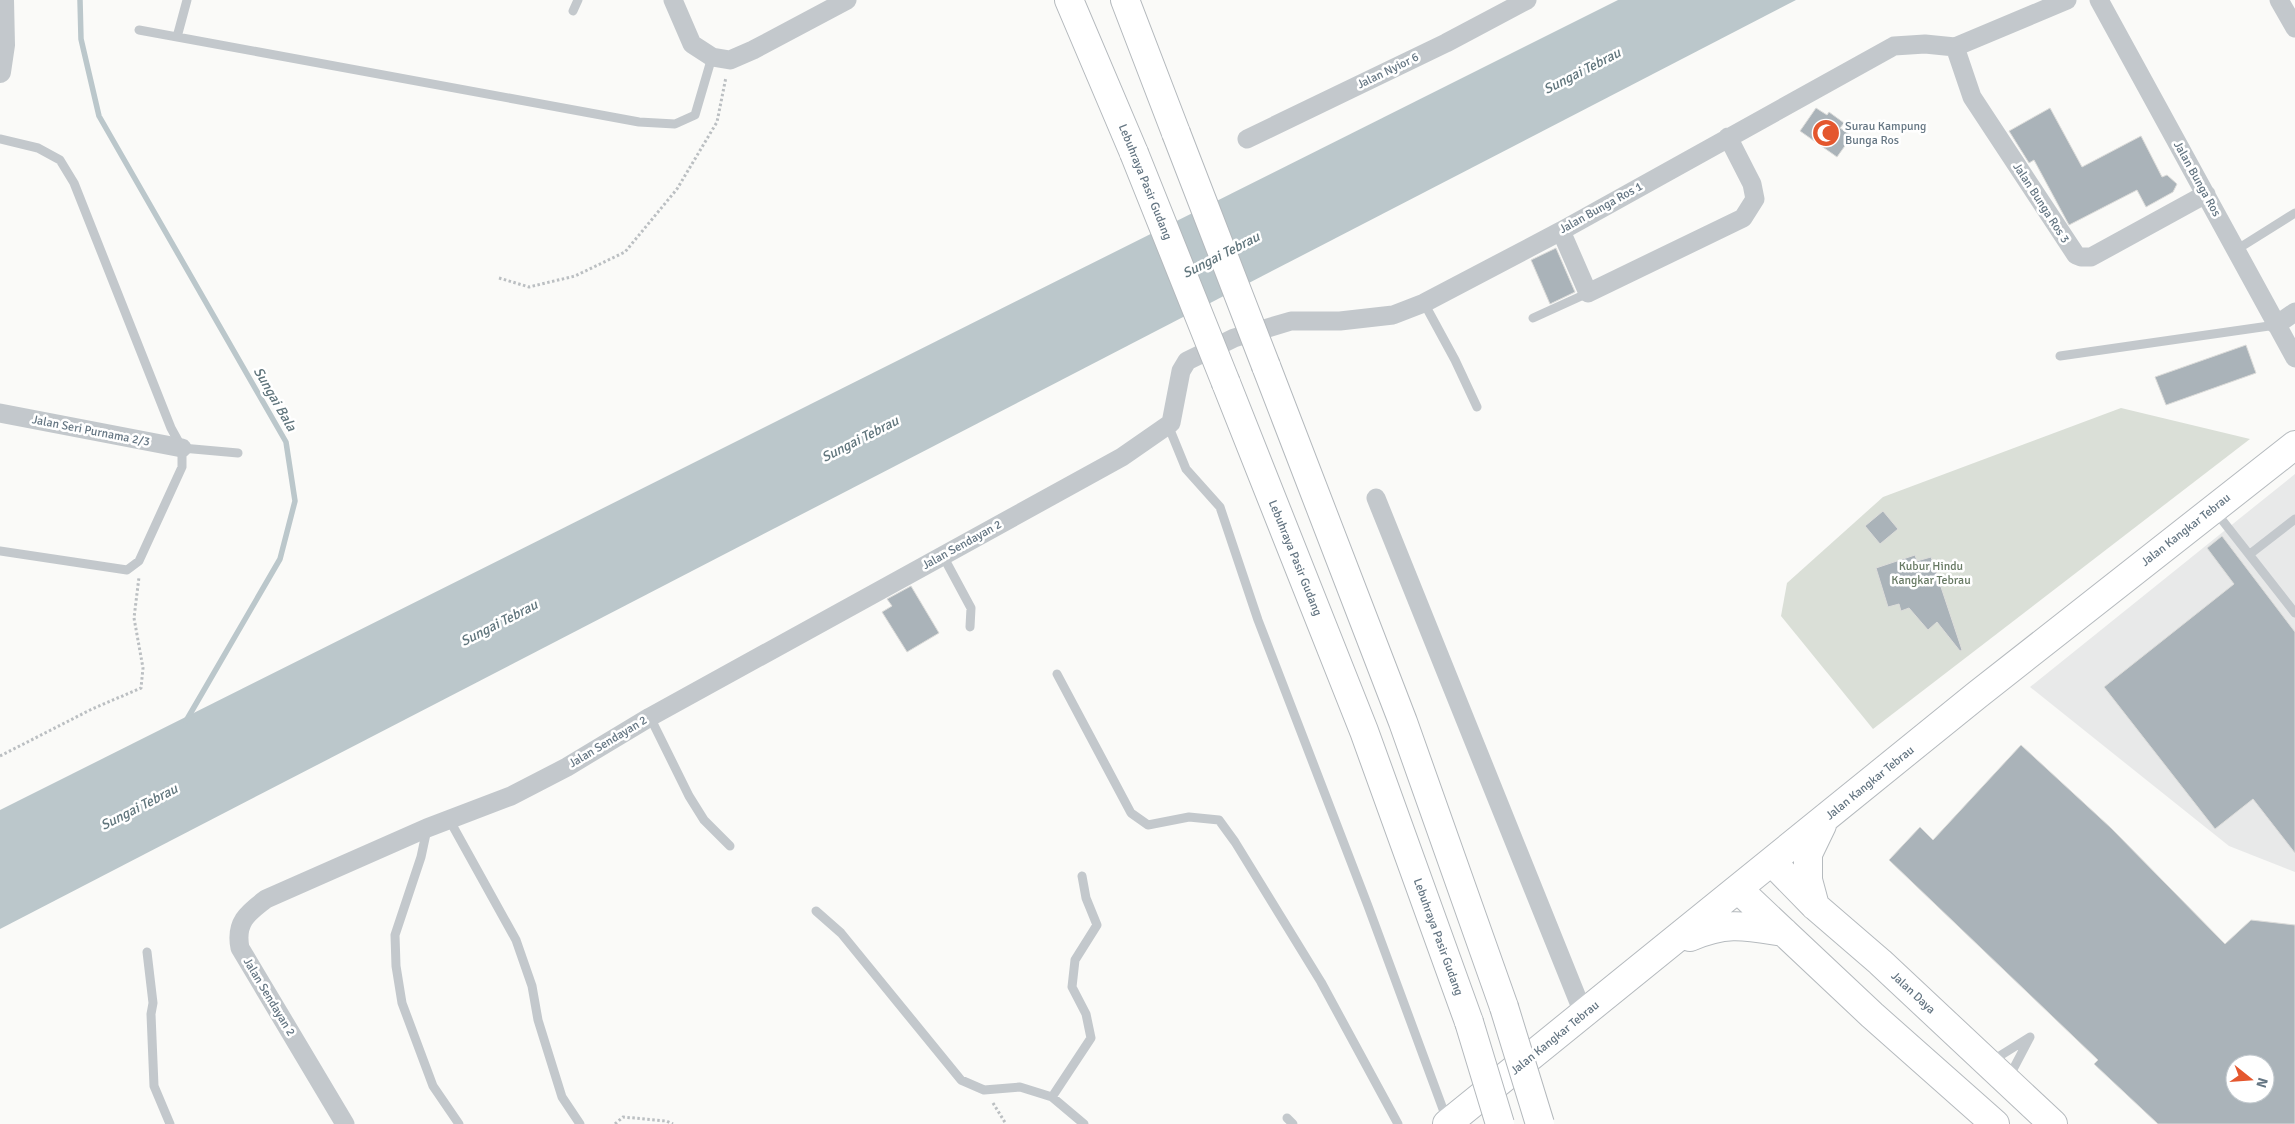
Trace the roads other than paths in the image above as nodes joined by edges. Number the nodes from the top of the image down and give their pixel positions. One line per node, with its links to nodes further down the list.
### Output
1 (2, 0): 18 (street)
2 (187, 0): 15 (lane)
3 (578, 0): 12 (lane)
4 (674, 0): 17 (street)
5 (847, 0): 17 (street)
6 (1069, 0): 72 (main road, Lebuhraya Pasir Gudang, bridge)
7 (1125, 0): 73 (main road, bridge)
8 (2067, 0): 16 (street, Jalan Bunga Ros 1)
9 (2099, 0): 22 (street, Jalan Bunga Ros)
10 (2279, 0): 13 (street)
11 (1519, 2): 21 (street, Jalan Nyior 6)
12 (572, 11)
13 (2295, 28)
14 (139, 30): 15 (lane)
15 (177, 37): 17 (lane)
16 (1955, 47): 19 (street, Jalan Bunga Ros 1); 22 (street, Jalan Bunga Ros 3)
17 (721, 59)
18 (0, 72)
19 (1728, 137): 24 (street, Jalan Bunga Ros 1); 26 (street)
20 (0, 139): 37 (lane)
21 (1247, 139)
22 (2206, 194): 25 (street, Jalan Bunga Ros)
23 (2295, 213): 25 (lane)
24 (1561, 230): 26 (street); 27 (street, Jalan Bunga Ros 1)
25 (2236, 250): 30 (street, Jalan Bunga Ros)
26 (1588, 293): 29 (lane)
27 (1424, 303): 33 (lane); 35 (street, Jalan Bunga Ros 1)
28 (2295, 312): 30 (street)
29 (1533, 318)
30 (2276, 325): 31 (lane); 32 (street, Jalan Bunga Ros)
31 (2060, 356)
32 (2295, 358)
33 (1477, 407)
34 (0, 413): 37 (street, Jalan Seri Purnama 2/3)
35 (1168, 425): 44 (street, Jalan Sendayan 2); 71 (lane)
36 (2295, 444): 40 (main road, Jalan Kangkar Tebrau)
37 (182, 448): 38 (lane); 42 (lane)
38 (238, 453)
39 (1376, 498): 61 (street)
40 (2214, 509): 43 (lane); 49 (main road, Jalan Kangkar Tebrau)
41 (2295, 519): 43 (lane)
42 (0, 551)
43 (2250, 554): 45 (lane)
44 (943, 556): 46 (lane); 48 (street, Jalan Sendayan 2)
45 (2295, 613)
46 (970, 627)
47 (1057, 674): 70 (lane)
48 (650, 717): 50 (street, Jalan Sendayan 2); 52 (lane)
49 (1825, 819): 53 (main road, Jalan Kangkar Tebrau); 56 (main road)
50 (450, 821): 51 (street, Jalan Sendayan 2); 68 (lane)
51 (427, 828): 66 (street, Jalan Sendayan 2); 67 (lane)
52 (730, 846)
53 (1772, 862): 55 (main road, Jalan Kangkar Tebrau); 56 (main road, Jalan Daya)
54 (1082, 876): 64 (lane)
55 (1738, 890): 58 (main road); 59 (main road, Jalan Kangkar Tebrau)
56 (1815, 906): 62 (main road, Jalan Daya)
57 (816, 911): 64 (lane)
58 (1784, 932): 59 (main road); 74 (main road)
59 (1670, 945): 61 (main road, Jalan Kangkar Tebrau)
60 (147, 952): 65 (lane)
61 (1584, 1015): 71 (main road, Jalan Kangkar Tebrau)
62 (1987, 1063): 63 (main road, Jalan Daya); 63 (lane)
63 (2007, 1082): 77 (main road, Jalan Daya)
64 (1052, 1097): 69 (lane)
65 (170, 1124)
66 (345, 1124)
67 (459, 1124)
68 (580, 1124)
69 (1084, 1124)
70 (1398, 1124)
71 (1448, 1124)
72 (1500, 1124)
73 (1540, 1124)
74 (1995, 1124)
75 (2003, 1124): 76 (main road)
76 (2046, 1124)
77 (2053, 1124)

